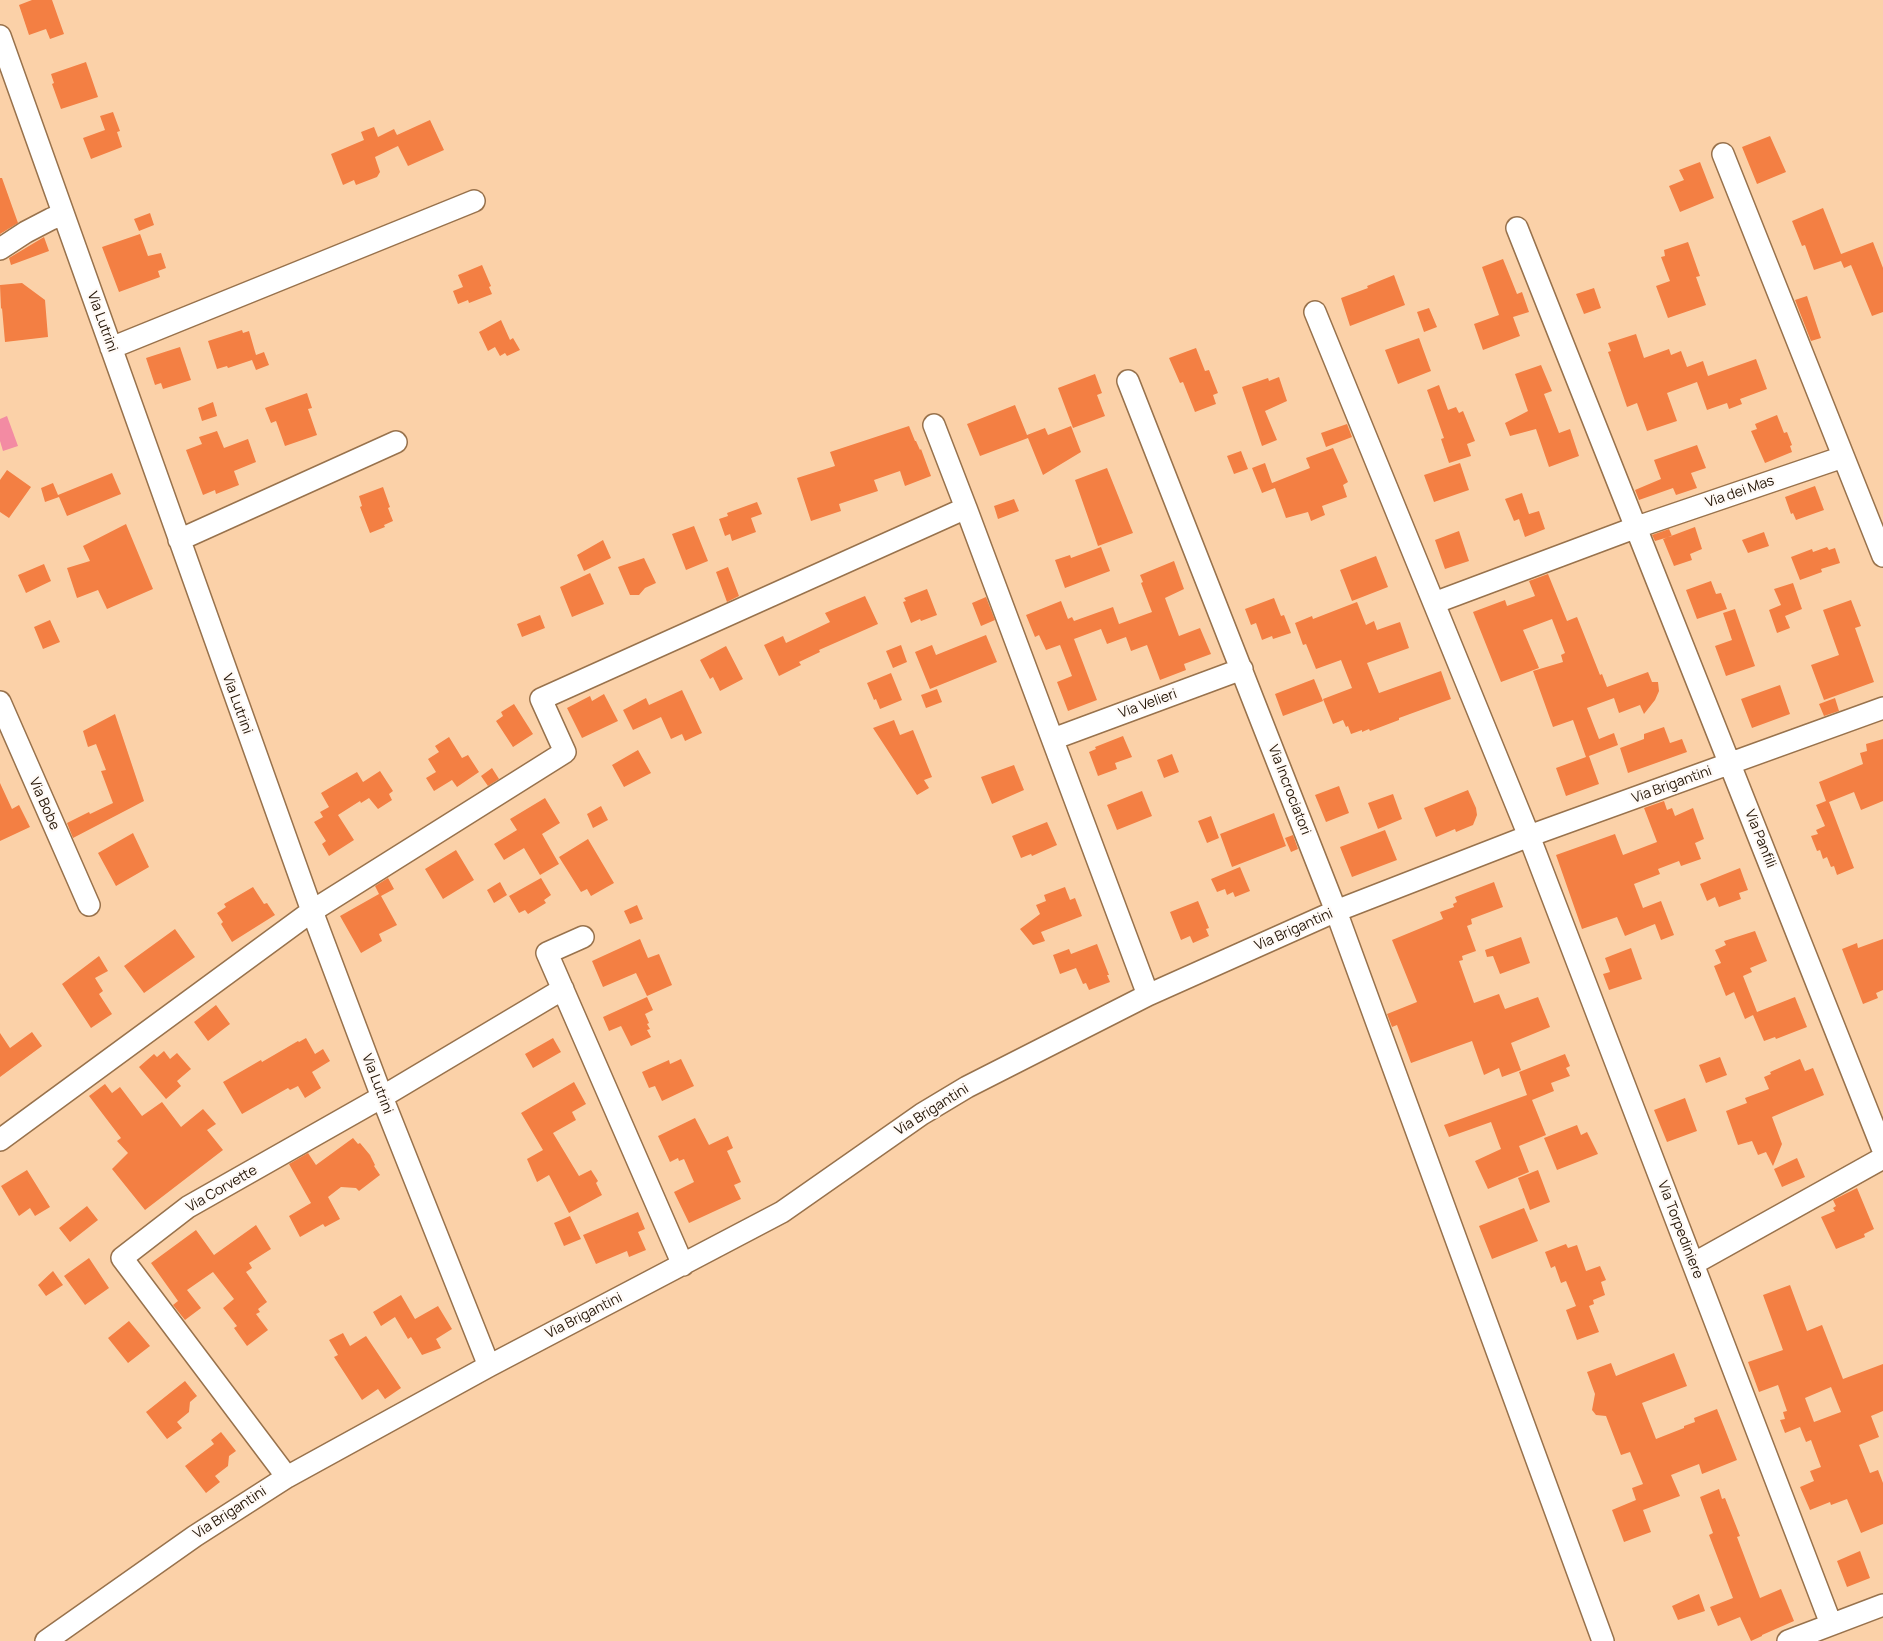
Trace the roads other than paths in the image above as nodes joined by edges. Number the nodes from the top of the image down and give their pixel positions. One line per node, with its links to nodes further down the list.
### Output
1 (2, 49): 4 (street, Via Lutrini)
2 (1723, 154): 12 (street)
3 (474, 201): 8 (street)
4 (63, 214): 6 (street); 8 (street, Via Lutrini)
5 (1517, 228): 14 (street, Via Panfili)
6 (0, 249)
7 (1315, 312): 17 (street, Via Torpediniere)
8 (111, 348): 15 (street, Via Lutrini)
9 (1128, 381): 18 (street, Via Incrociatori)
10 (934, 425): 13 (street)
11 (396, 442): 15 (street)
12 (1843, 456): 14 (street, Via dei Mas); 16 (street)
13 (966, 508): 21 (street); 25 (street)
14 (1637, 527): 17 (street, Via dei Mas); 22 (street, Via Panfili)
15 (179, 540): 25 (street, Via Lutrini)
16 (1883, 556)
17 (1434, 603): 23 (street, Via Torpediniere)
18 (1242, 669): 21 (street, Via Velieri); 26 (street, Via Incrociatori)
19 (0, 702): 24 (street, Via Bobe)
20 (1883, 708): 22 (street, Via Brigantini)
21 (1053, 739): 29 (street)
22 (1730, 764): 23 (street, Via Brigantini); 32 (street, Via Panfili)
23 (1529, 836): 26 (street, Via Brigantini); 34 (street, Via Torpediniere)
24 (89, 905)
25 (312, 911): 30 (street, Via Lutrini); 31 (street)
26 (1336, 912): 29 (street, Via Brigantini); 41 (street, Via Incrociatori)
27 (583, 937): 28 (street)
28 (563, 989): 30 (street, Via Corvette); 35 (street)
29 (1148, 995): 35 (street, Via Brigantini)
30 (382, 1097): 36 (street, Via Lutrini); 37 (street, Via Corvette)
31 (0, 1140)
32 (1883, 1150)
33 (1883, 1158): 34 (street)
34 (1693, 1264): 39 (street, Via Torpediniere)
35 (683, 1265): 36 (street, Via Brigantini)
36 (489, 1366): 37 (street, Via Brigantini)
37 (287, 1477): 40 (street, Via Brigantini)
38 (1883, 1605): 39 (street)
39 (1831, 1624): 42 (street)
40 (46, 1641)
41 (1603, 1641)
42 (1788, 1641)

